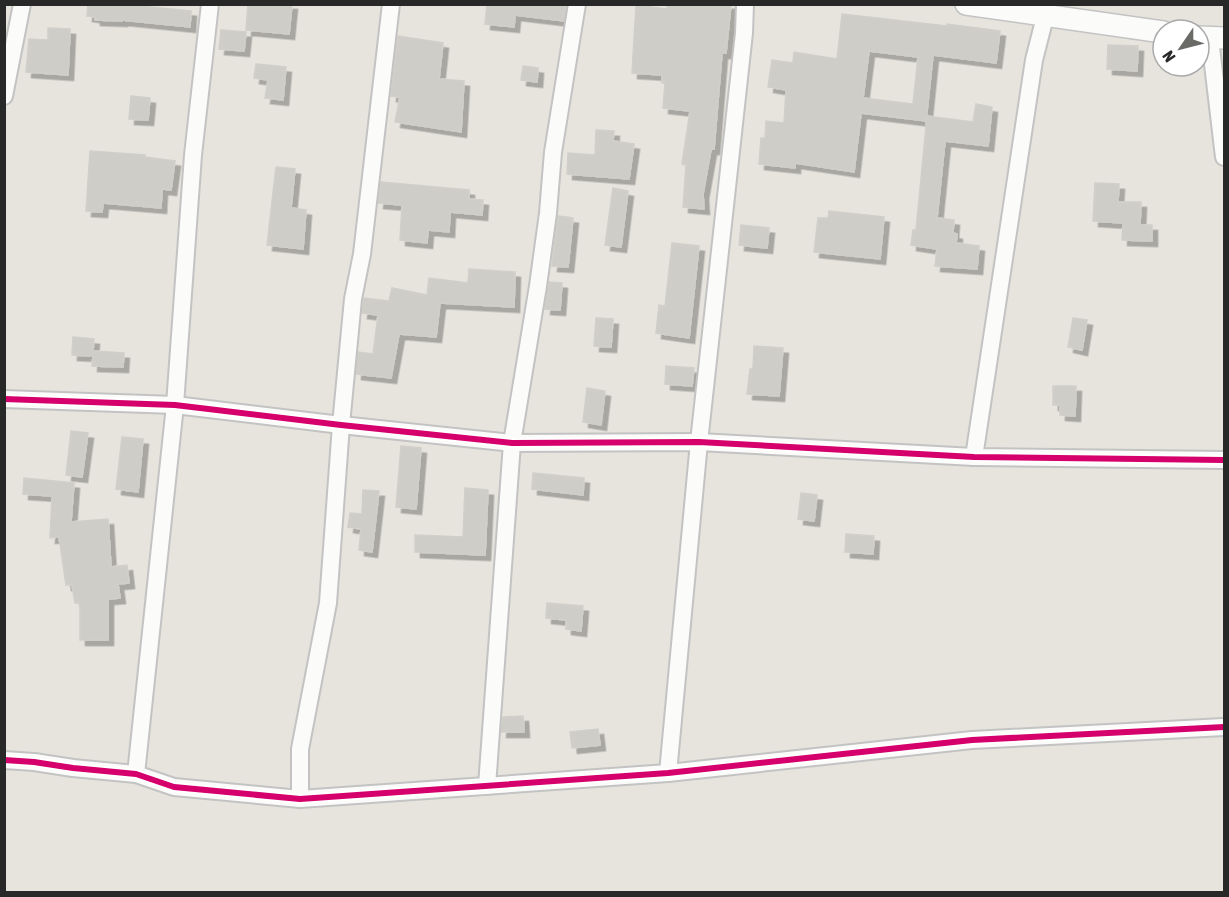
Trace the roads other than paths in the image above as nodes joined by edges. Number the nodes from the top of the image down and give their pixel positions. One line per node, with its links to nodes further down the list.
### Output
1 (22, 4): 10 (street)
2 (210, 4): 13 (street)
3 (391, 4): 14 (street)
4 (577, 4): 16 (street)
5 (745, 4): 15 (street)
6 (966, 4): 7 (street)
7 (1044, 11): 8 (street); 17 (street)
8 (1151, 30)
9 (1211, 38): 11 (street)
10 (4, 96)
11 (1224, 158)
12 (4, 399): 13 (street)
13 (175, 405): 14 (street); 22 (street)
14 (341, 425): 16 (street); 24 (street)
15 (699, 442): 16 (street); 17 (street); 21 (street)
16 (512, 443): 23 (street)
17 (974, 457): 18 (street)
18 (1224, 460)
19 (1224, 727): 21 (street)
20 (4, 760): 22 (street)
21 (668, 773): 23 (street)
22 (136, 774): 24 (street)
23 (487, 786): 24 (street)
24 (300, 799)

